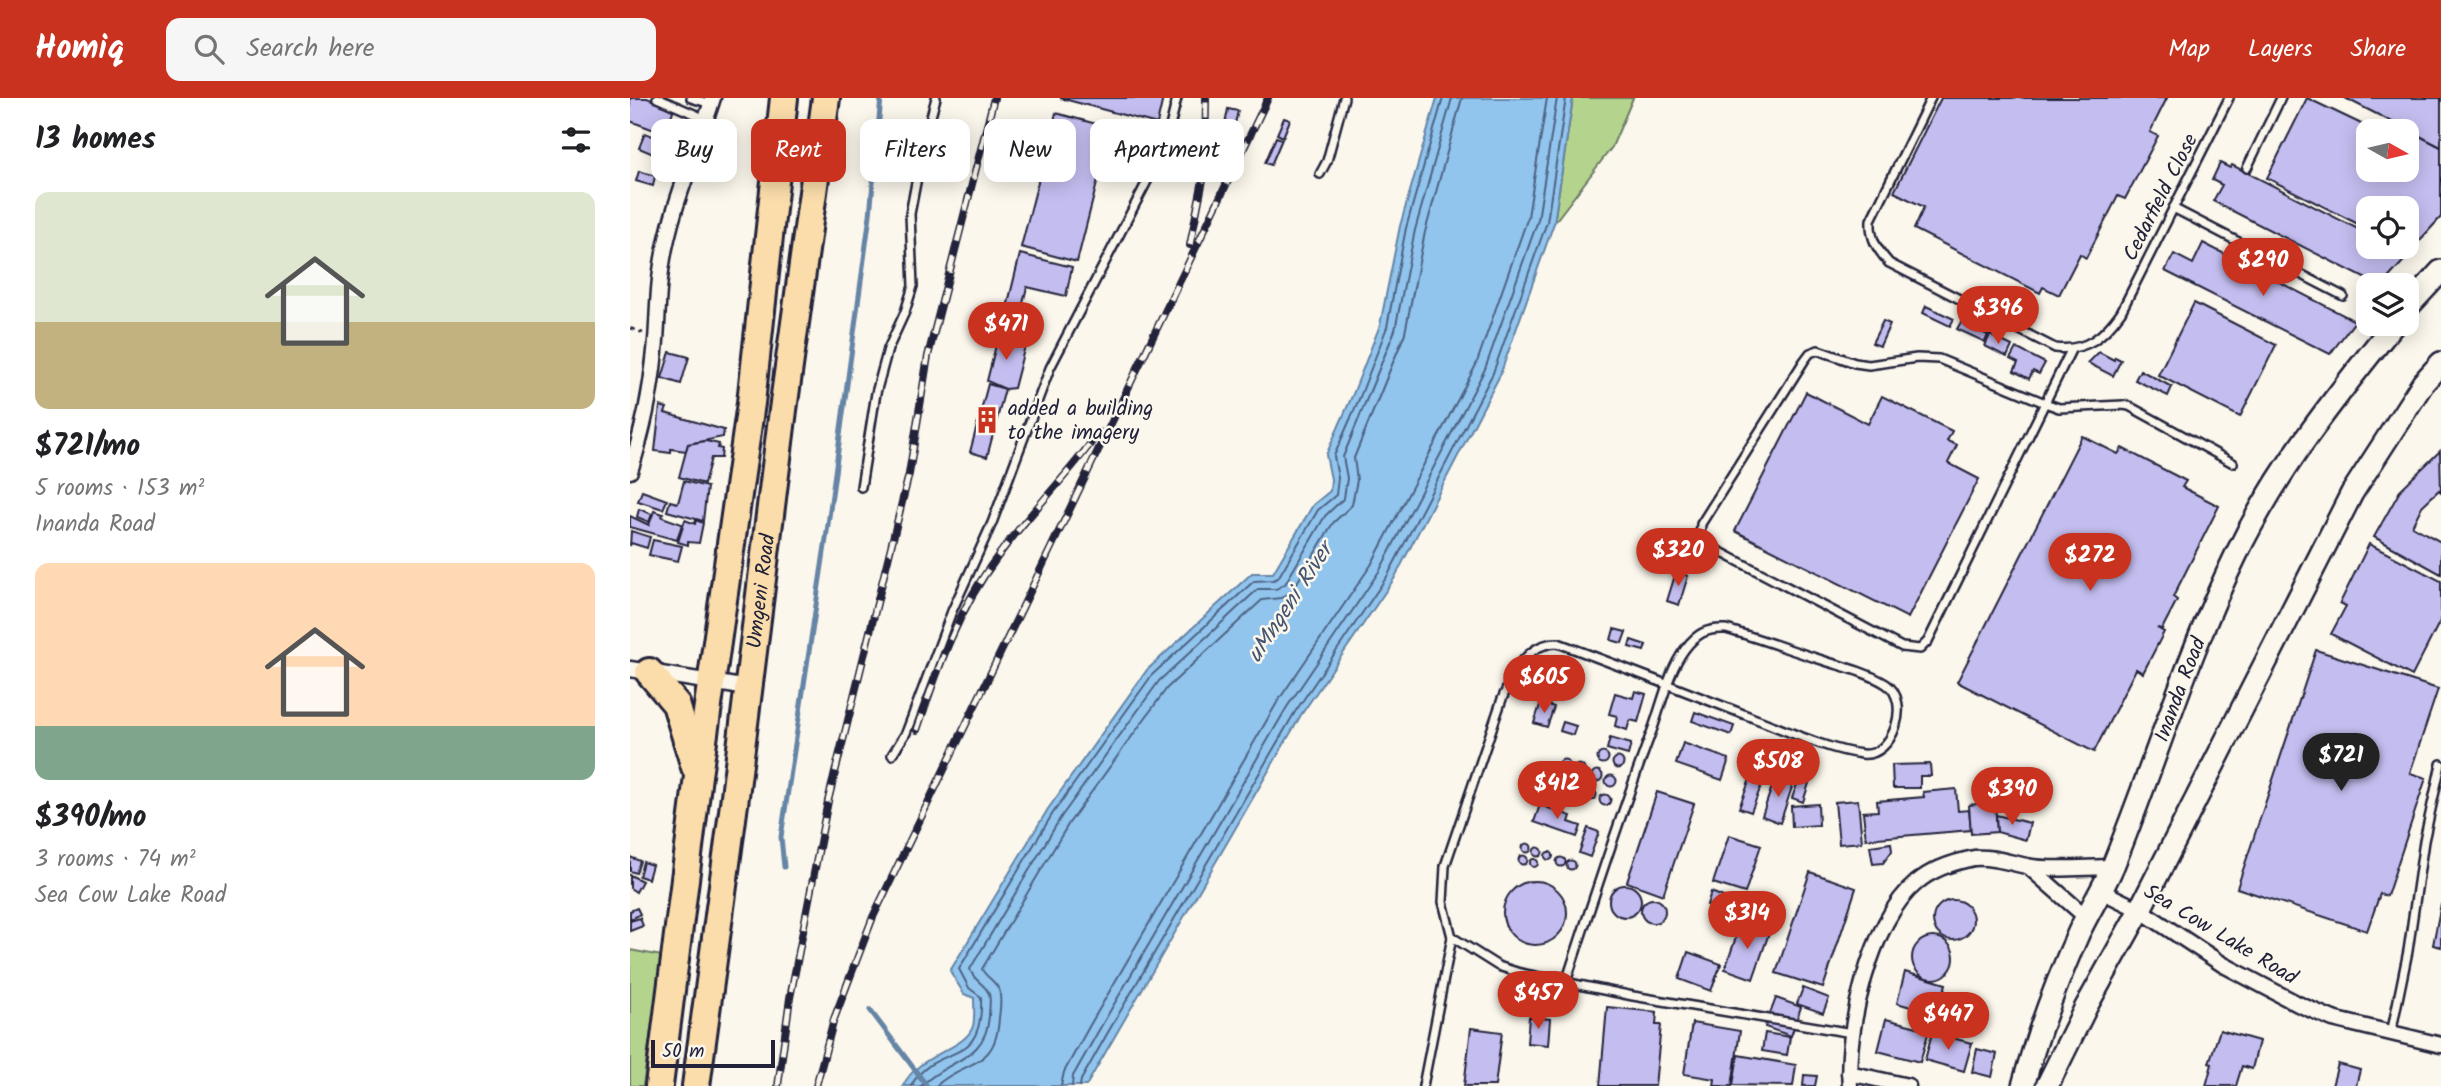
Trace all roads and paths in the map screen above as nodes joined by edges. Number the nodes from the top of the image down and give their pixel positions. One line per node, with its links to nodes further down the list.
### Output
1 (657, 98): 12 (lane)
2 (691, 98): 11 (lane)
3 (784, 98): 28 (highway, Umgeni Road)
4 (826, 98): 30 (highway, Umgeni Road)
5 (936, 98): 26 (lane)
6 (1177, 98): 31 (lane)
7 (1344, 98): 14 (lane)
8 (1931, 98): 21 (lane)
9 (2229, 98): 16 (lane, Cedarfield Close)
10 (2281, 98): 13 (lane)
11 (712, 101): 12 (street)
12 (706, 119)
13 (2248, 168)
14 (1320, 174)
15 (684, 182): 25 (street)
16 (2174, 208): 19 (lane); 21 (lane, Cedarfield Close)
17 (2441, 271): 18 (main road)
18 (2419, 295)
19 (2343, 296)
20 (2385, 336): 35 (main road, Inanda Road)
21 (2071, 350): 23 (lane)
22 (2441, 363): 37 (main road)
23 (2045, 403): 23 (lane); 24 (lane)
24 (2233, 463)
25 (630, 471)
26 (861, 487)
27 (639, 671): 28 (street); 33 (highway)
28 (711, 682): 30 (street); 33 (highway, Umgeni Road)
29 (1669, 685): 29 (lane); 39 (lane); 40 (lane)
30 (748, 688): 46 (highway, Umgeni Road)
31 (892, 755)
32 (2441, 764): 42 (lane)
33 (698, 776): 45 (highway, Umgeni Road)
34 (2029, 867): 35 (street); 38 (street); 41 (street)
35 (2112, 867): 36 (main road, Inanda Road)
36 (2101, 891): 37 (street, Sea Cow Lake Road); 38 (main road, Inanda Road)
37 (2140, 910): 42 (street, Sea Cow Lake Road); 50 (main road)
38 (2086, 917): 49 (main road, Inanda Road)
39 (1452, 937): 40 (lane); 47 (lane)
40 (1566, 982): 41 (lane)
41 (1852, 1033): 44 (street)
42 (2391, 1034): 43 (street, Sea Cow Lake Road)
43 (2441, 1045)
44 (1849, 1079): 48 (street)
45 (659, 1086)
46 (696, 1086)
47 (1423, 1086)
48 (1908, 1086)
49 (2023, 1086)
50 (2047, 1086)

